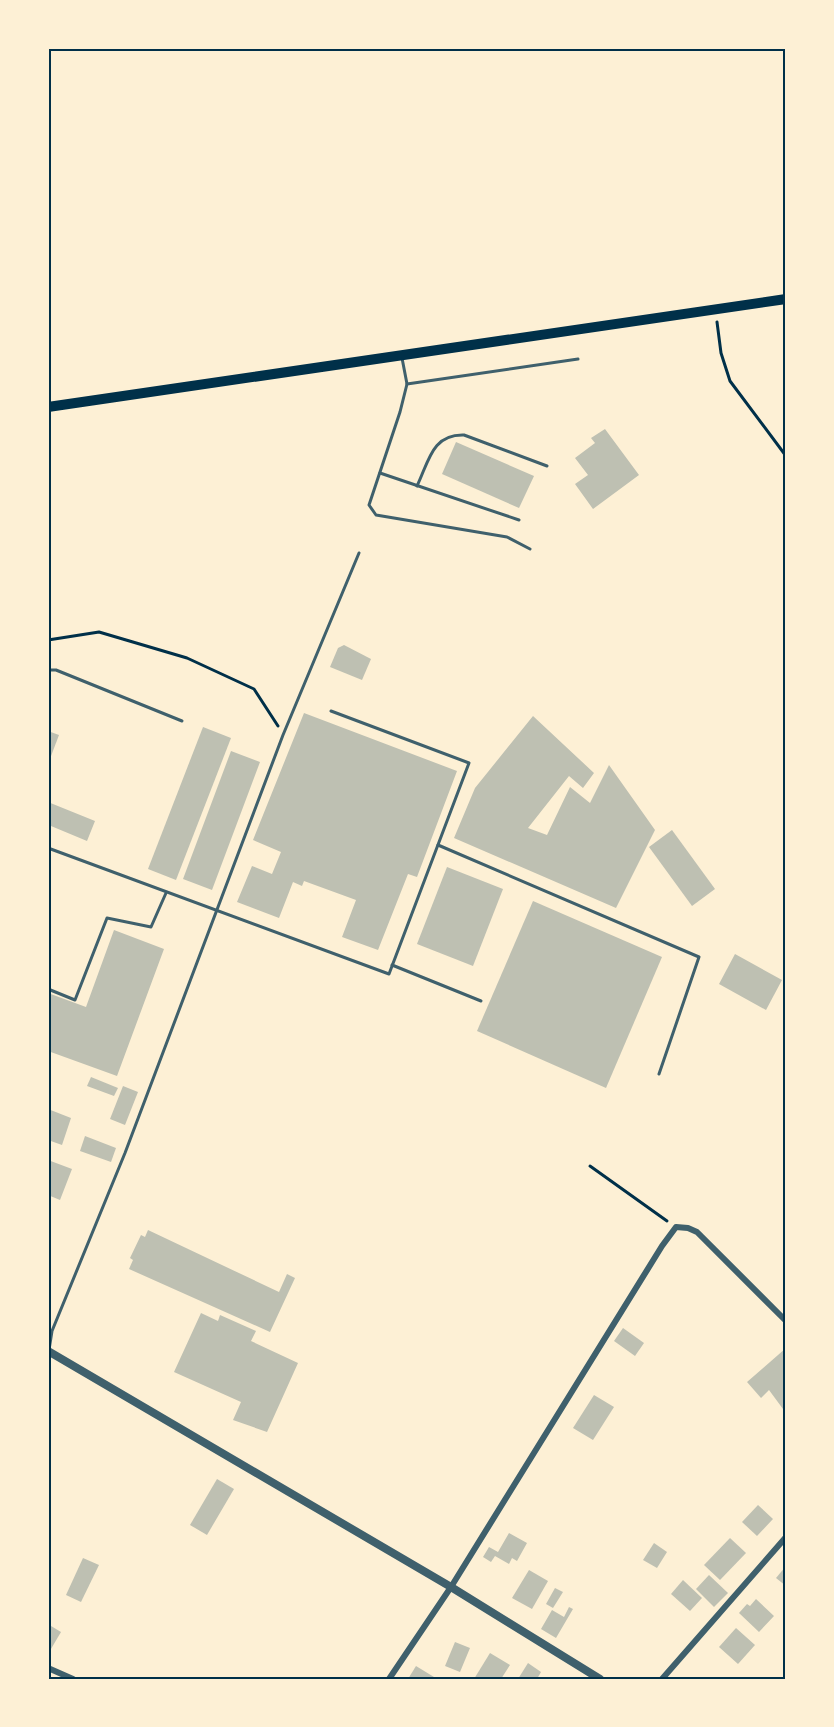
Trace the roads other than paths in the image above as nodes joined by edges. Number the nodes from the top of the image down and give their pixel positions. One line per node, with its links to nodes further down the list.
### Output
1 (786, 299): 2 (main road)
2 (402, 357): 4 (lane); 5 (main road)
3 (578, 358): 4 (lane)
4 (407, 384): 7 (lane)
5 (48, 407)
6 (547, 466): 8 (lane)
7 (380, 473): 8 (lane); 10 (lane)
8 (417, 486): 9 (lane)
9 (519, 520)
10 (530, 549)
11 (359, 553): 18 (lane)
12 (48, 670): 14 (lane)
13 (332, 711): 15 (lane)
14 (182, 721)
15 (438, 845): 19 (lane); 22 (lane)
16 (48, 848): 17 (lane)
17 (166, 893): 18 (lane); 20 (lane)
18 (217, 912): 19 (lane); 24 (lane)
19 (392, 965): 21 (lane)
20 (48, 989)
21 (481, 1001)
22 (658, 1074)
23 (786, 1321): 27 (street)
24 (48, 1352): 25 (street); 27 (street)
25 (48, 1356)
26 (786, 1537): 32 (street)
27 (451, 1587): 30 (street); 31 (street)
28 (48, 1668): 29 (street)
29 (73, 1679)
30 (389, 1679)
31 (600, 1679)
32 (662, 1679)

